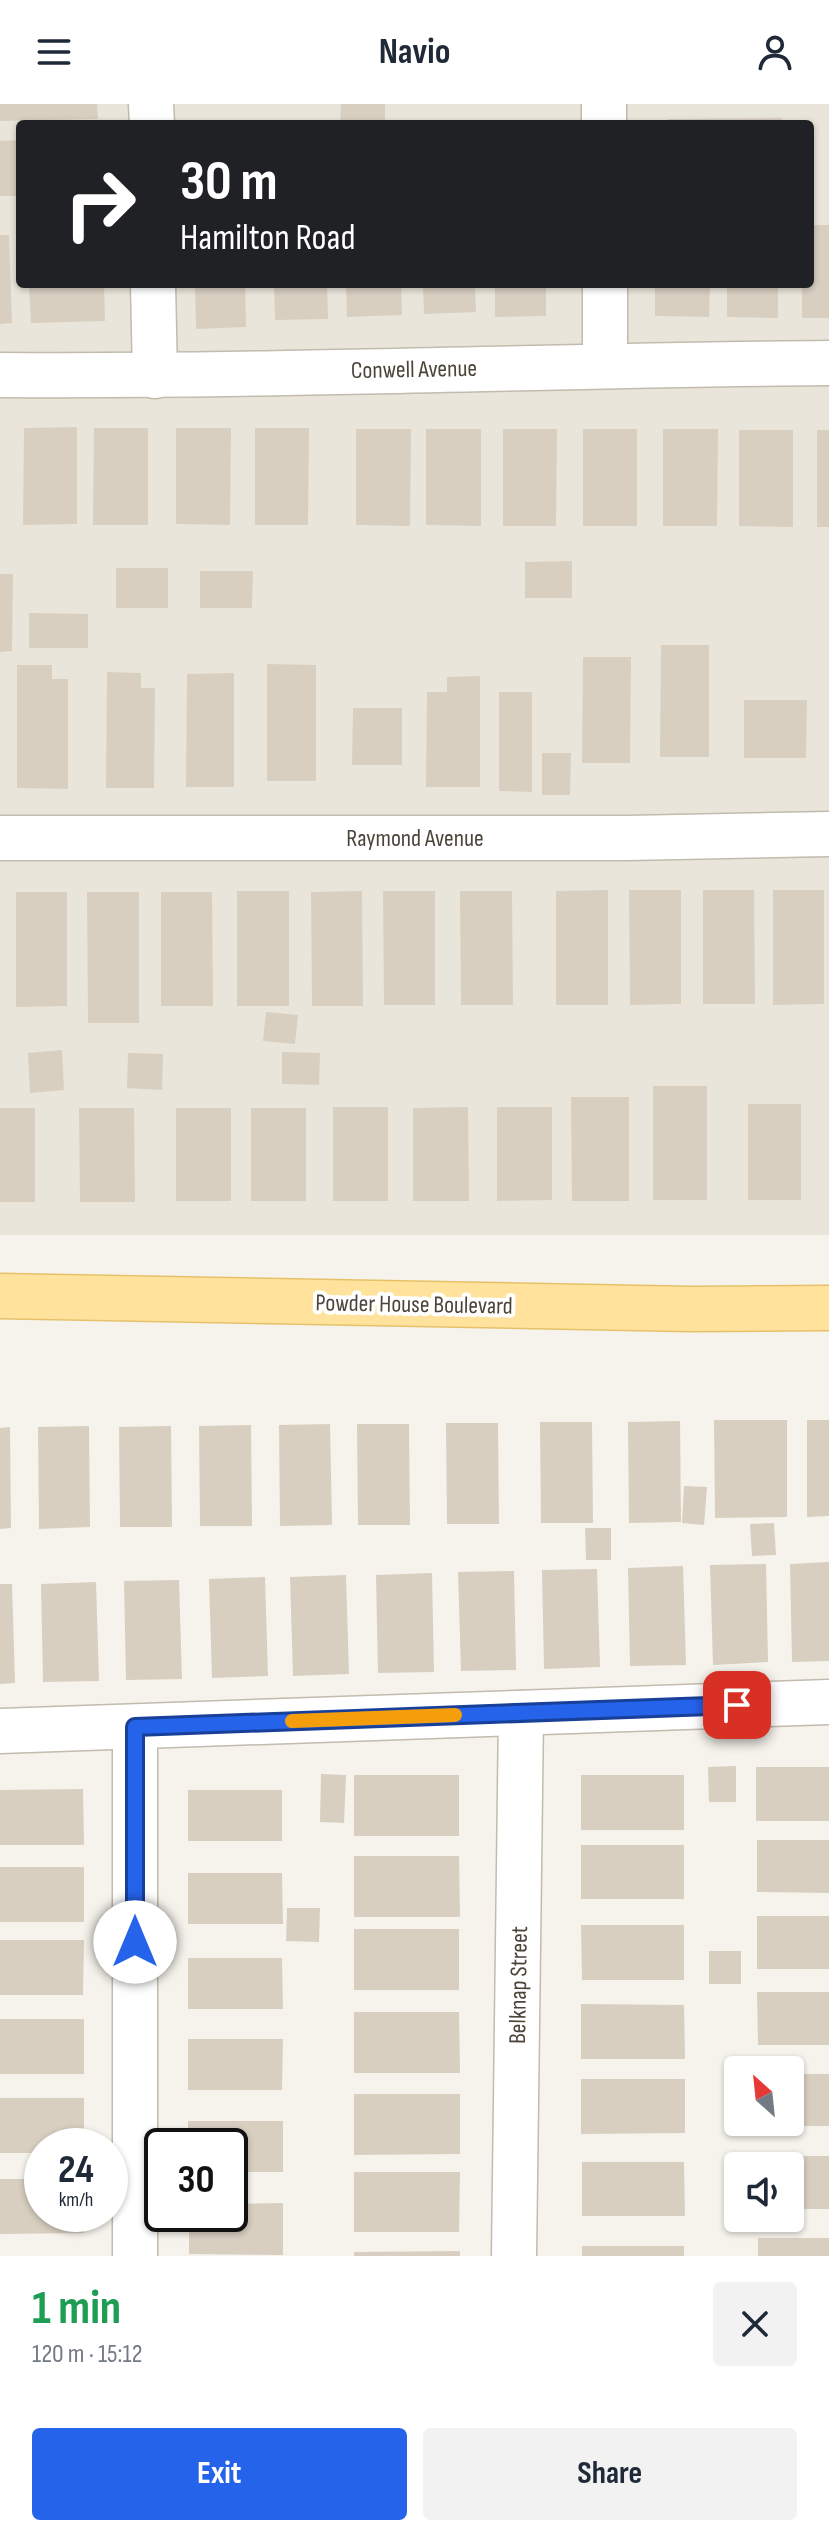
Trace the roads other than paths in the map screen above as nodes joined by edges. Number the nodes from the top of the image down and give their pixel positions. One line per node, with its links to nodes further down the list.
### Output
1 (153, 288): 6 (street)
2 (605, 288): 4 (street)
3 (829, 363): 4 (street, Conwell Avenue)
4 (605, 364): 6 (street, Conwell Avenue)
5 (0, 375): 6 (street, Conwell Avenue)
6 (155, 376)
7 (829, 834): 8 (street, Raymond Avenue)
8 (0, 838)
9 (0, 1296): 10 (main road, Powder House Boulevard)
10 (829, 1308)
11 (829, 1702): 12 (street)
12 (521, 1713): 13 (street); 16 (street, Belknap Street)
13 (135, 1727): 14 (street); 15 (street)
14 (0, 1731)
15 (135, 2256)
16 (514, 2256)

